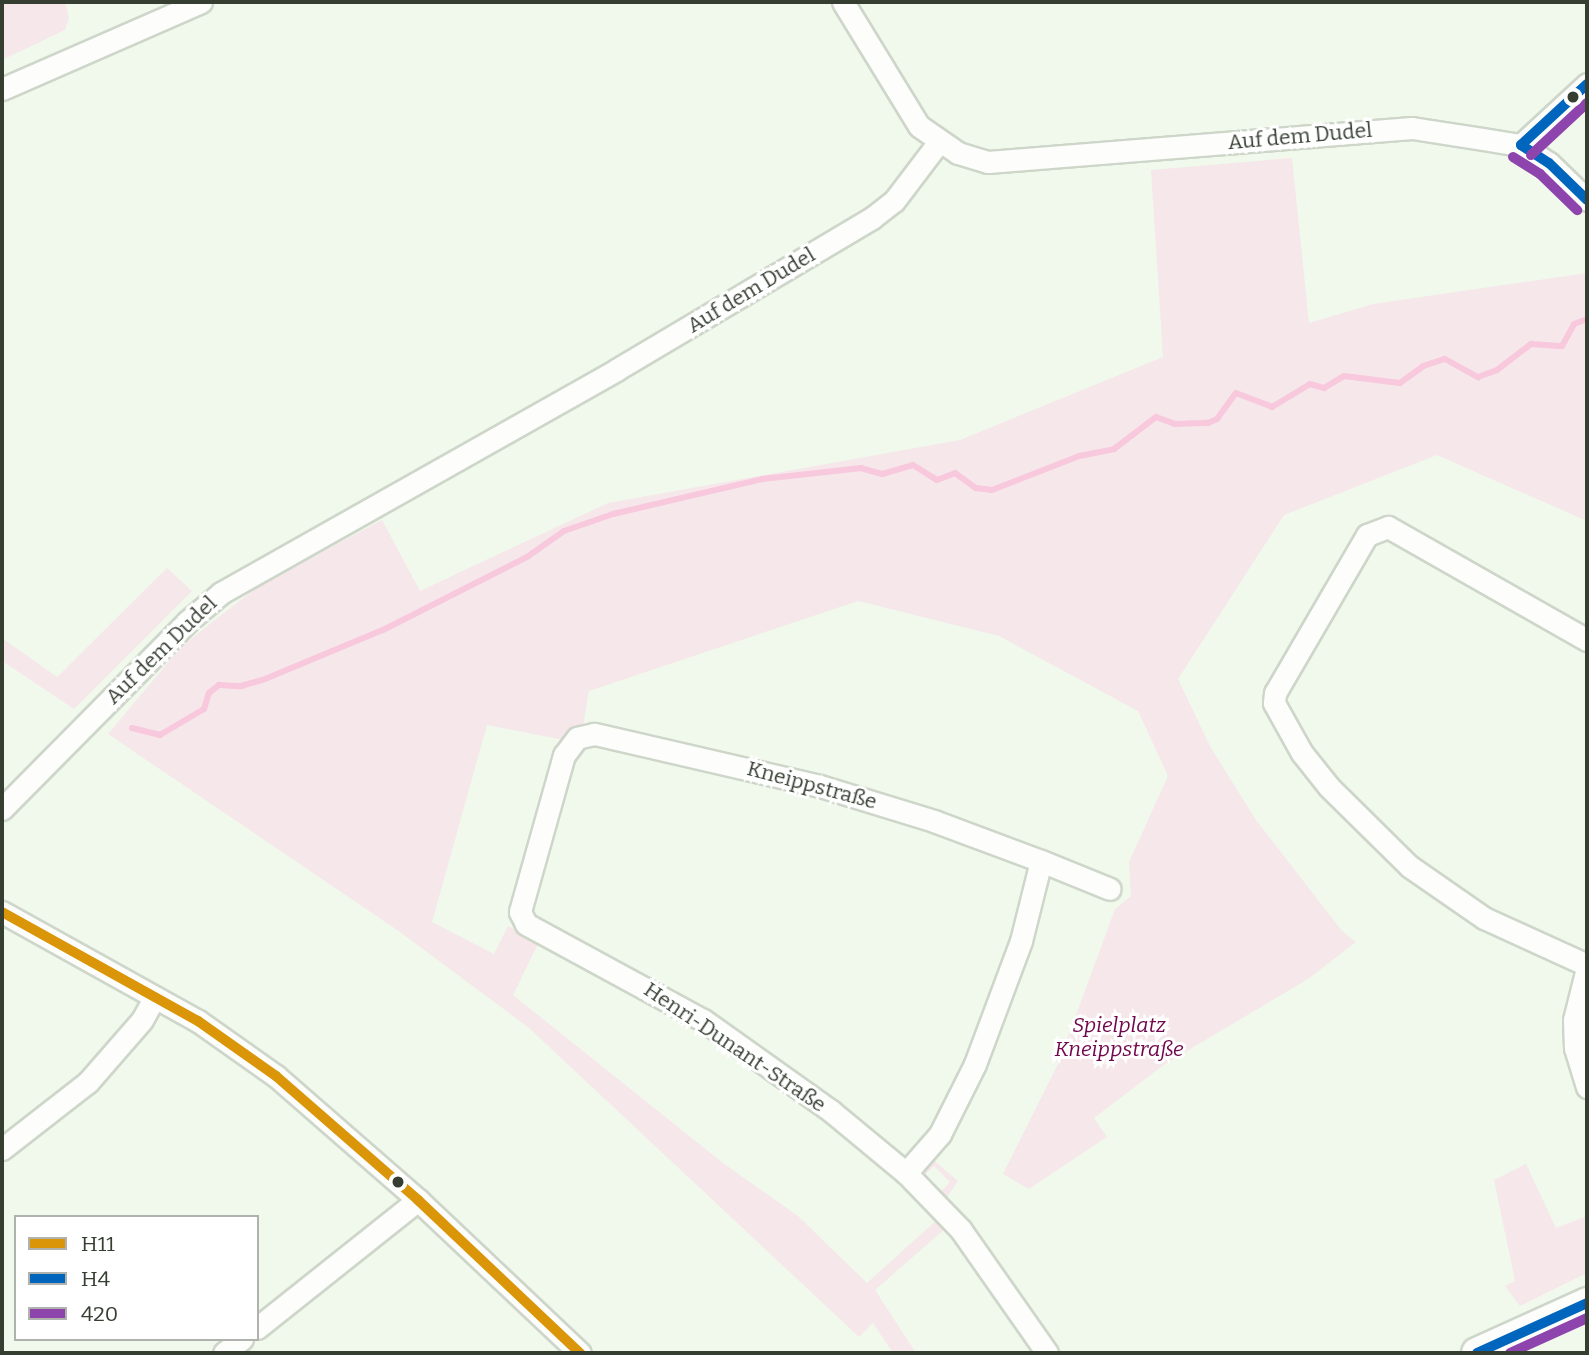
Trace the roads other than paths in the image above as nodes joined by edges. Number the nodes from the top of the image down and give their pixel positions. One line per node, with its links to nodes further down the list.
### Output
1 (201, 2): 4 (street)
2 (842, 2): 5 (street)
3 (1587, 84): 6 (street)
4 (2, 89)
5 (938, 143): 6 (street, Auf dem Dudel); 10 (street, Auf dem Dudel)
6 (1521, 145): 7 (street, Auf dem Dudel)
7 (1587, 200)
8 (1587, 640): 14 (street)
9 (577, 738): 11 (street, Kneippstraße); 18 (street, Henri-Dunant-Straße)
10 (2, 809)
11 (1041, 861): 12 (street, Kneippstraße); 18 (street)
12 (1110, 889)
13 (2, 912): 15 (street)
14 (1587, 967): 16 (street)
15 (155, 997): 17 (street); 19 (street)
16 (1587, 1087)
17 (2, 1149)
18 (906, 1173): 25 (street, Henri-Dunant-Straße)
19 (418, 1200): 21 (street); 24 (street)
20 (1587, 1303): 26 (main road)
21 (259, 1326)
22 (239, 1341): 23 (street)
23 (224, 1353)
24 (580, 1353)
25 (1047, 1353)
26 (1477, 1353)

